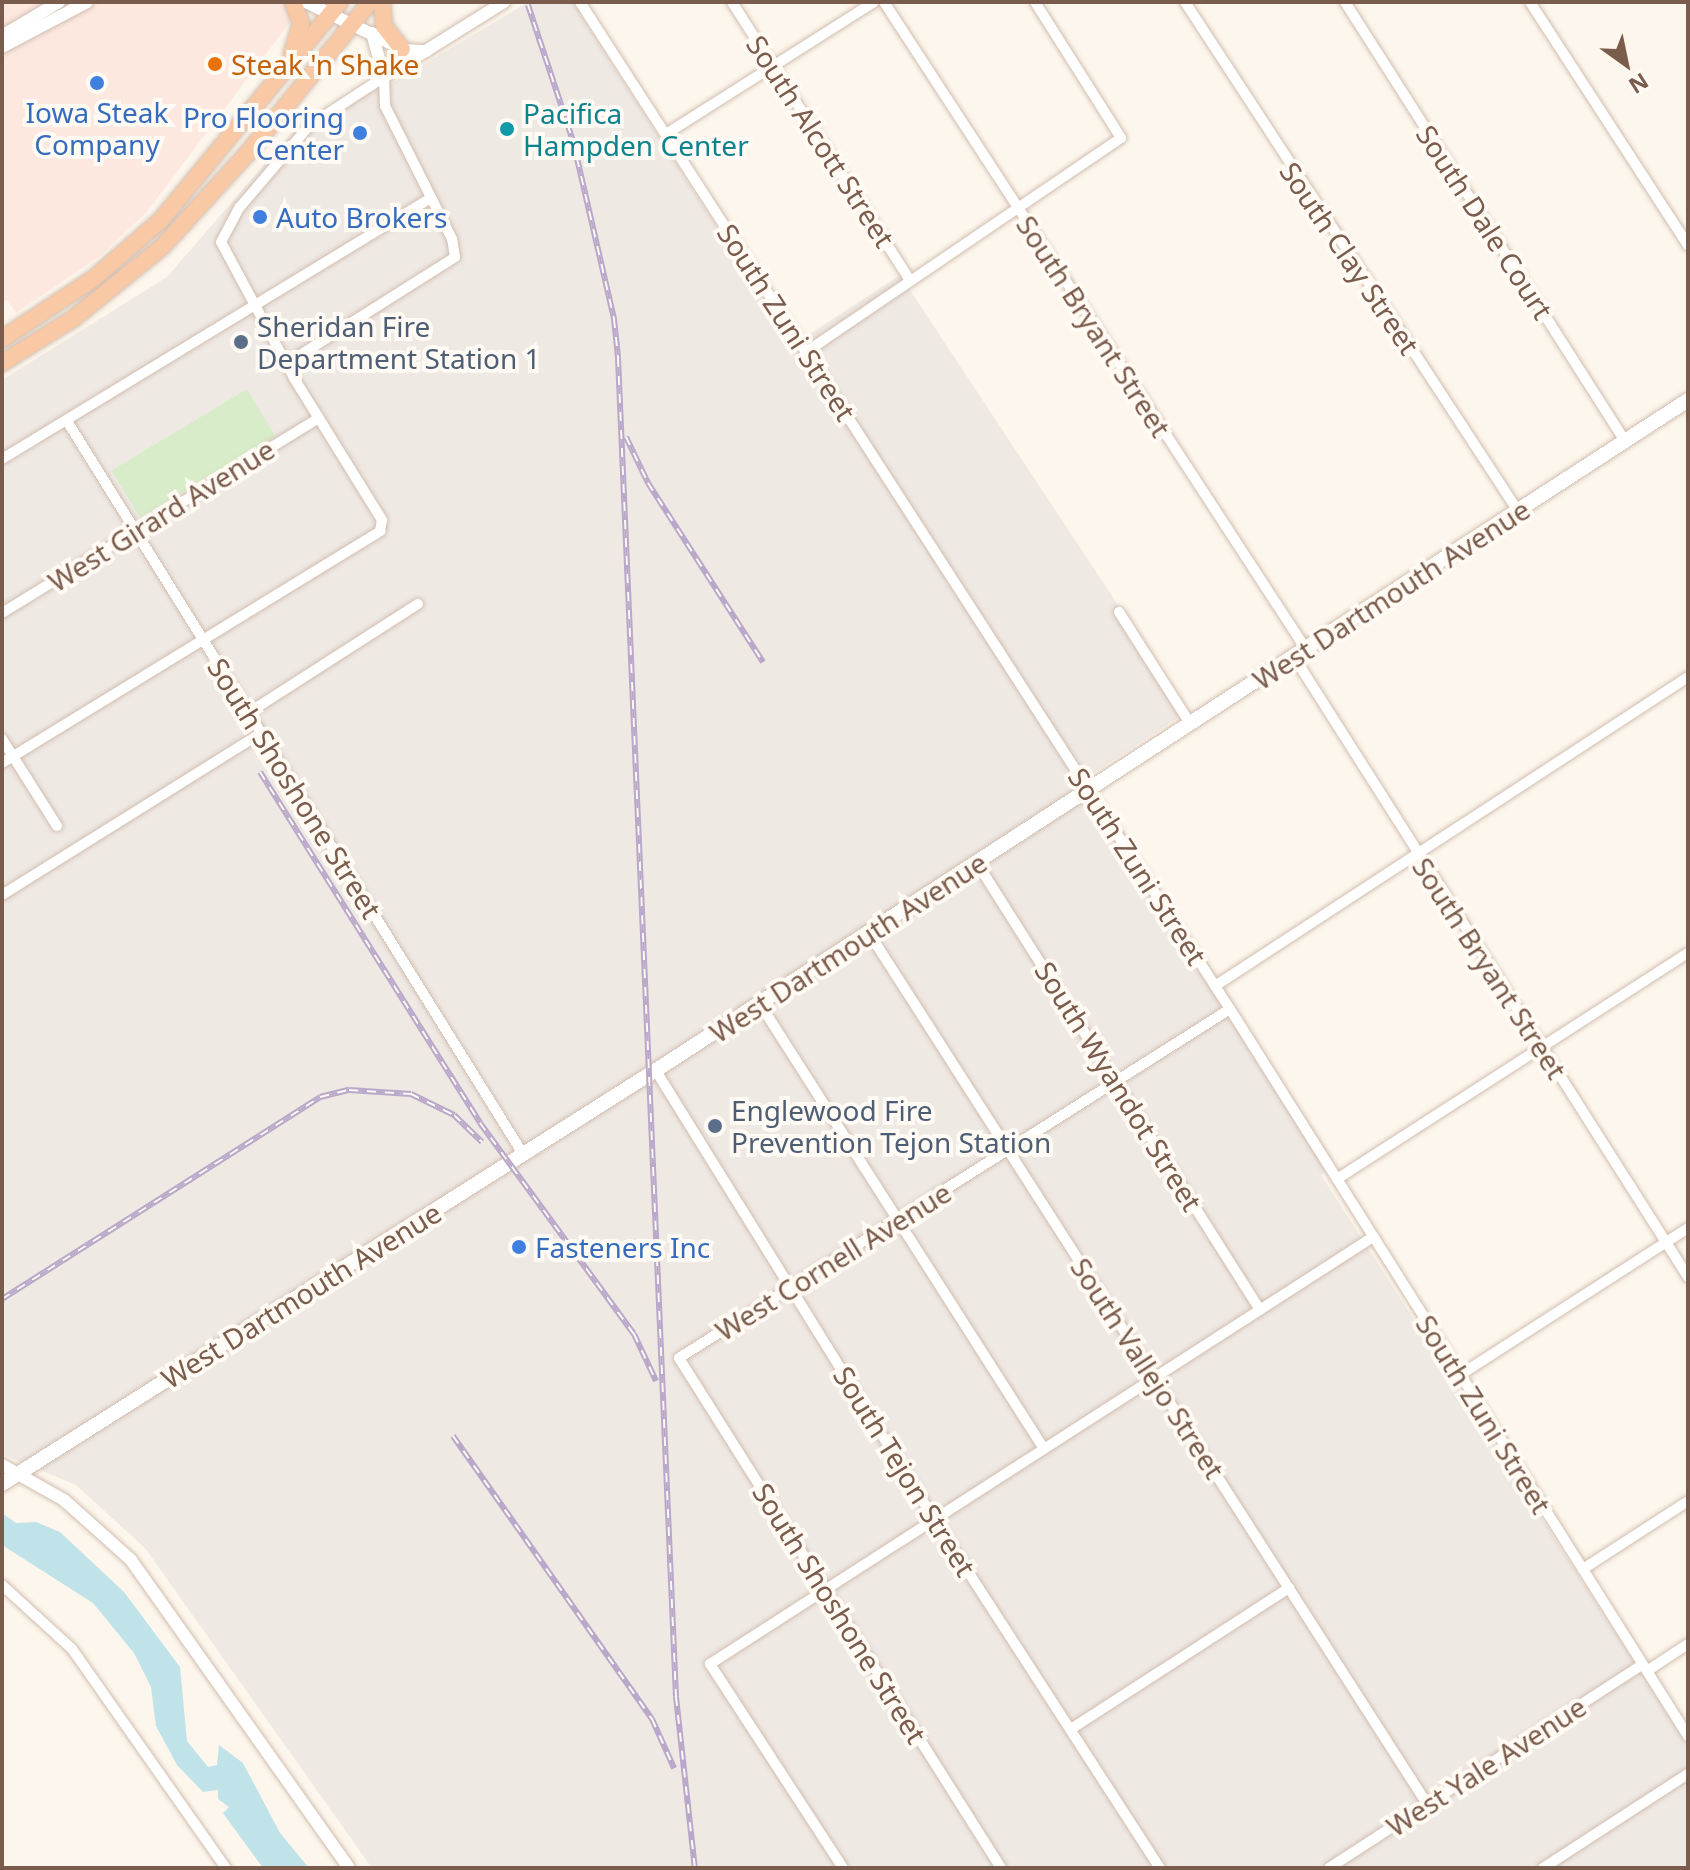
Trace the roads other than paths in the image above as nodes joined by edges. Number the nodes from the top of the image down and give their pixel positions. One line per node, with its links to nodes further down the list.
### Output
1 (59, 2): 19 (street)
2 (87, 2): 20 (street)
3 (293, 2): 25 (highway)
4 (306, 2): 16 (street)
5 (370, 2): 17 (highway)
6 (382, 2): 21 (highway)
7 (504, 2): 22 (street)
8 (580, 2): 26 (street, South Zuni Street)
9 (732, 2): 23 (street, South Alcott Street)
10 (874, 2): 23 (street)
11 (884, 2): 28 (street, South Bryant Street)
12 (1035, 2): 28 (street)
13 (1185, 2): 41 (street, South Clay Street)
14 (1345, 2): 39 (street, South Dale Court)
15 (1530, 2): 29 (street)
16 (334, 6): 17 (street); 25 (highway)
17 (352, 23): 18 (street); 34 (highway)
18 (372, 33): 21 (street); 24 (street)
19 (2, 36)
20 (2, 47)
21 (402, 49): 22 (street); 24 (street)
22 (426, 51): 24 (street)
23 (773, 66): 26 (street); 30 (street, South Alcott Street)
24 (384, 77): 27 (street); 31 (street)
25 (265, 95): 32 (highway)
26 (666, 134): 33 (street, South Zuni Street)
27 (431, 198): 31 (street); 35 (street)
28 (1018, 208): 30 (street); 47 (street, South Bryant Street)
29 (1688, 245)
30 (910, 280): 33 (street)
31 (253, 306): 35 (street); 38 (street)
32 (2, 339)
33 (806, 352): 55 (street, South Zuni Street)
34 (2, 363)
35 (286, 364): 37 (street)
36 (1688, 400): 39 (main road, West Dartmouth Avenue)
37 (319, 418): 42 (street, West Girard Avenue); 46 (street)
38 (67, 421): 40 (street); 42 (street, South Shoshone Street)
39 (1625, 441): 41 (main road, West Dartmouth Avenue)
40 (2, 459)
41 (1518, 511): 47 (main road, West Dartmouth Avenue)
42 (136, 531): 45 (street, West Girard Avenue); 46 (street, South Shoshone Street)
43 (418, 604): 49 (street)
44 (1119, 612): 50 (street)
45 (2, 613)
46 (203, 640): 49 (street, South Shoshone Street); 53 (street)
47 (1300, 653): 50 (main road, West Dartmouth Avenue); 57 (street, South Bryant Street)
48 (1688, 677): 57 (street)
49 (248, 713): 51 (street, South Shoshone Street)
50 (1191, 725): 55 (main road, West Dartmouth Avenue)
51 (261, 733): 59 (street); 69 (street, South Shoshone Street)
52 (2, 739): 53 (street)
53 (13, 756): 54 (street); 56 (street)
54 (2, 763)
55 (1089, 791): 58 (main road, West Dartmouth Avenue); 62 (street, South Zuni Street)
56 (57, 826)
57 (1416, 853): 62 (street); 65 (street, South Bryant Street)
58 (977, 863): 60 (main road, West Dartmouth Avenue); 67 (street, South Wyandot Street)
59 (2, 895)
60 (869, 933): 63 (main road, West Dartmouth Avenue); 68 (street, South Vallejo Street)
61 (1688, 953): 65 (street)
62 (1215, 986): 64 (street, South Zuni Street)
63 (760, 1004): 66 (main road, West Dartmouth Avenue); 71 (street)
64 (1230, 1009): 67 (street, West Cornell Avenue); 70 (street, South Zuni Street)
65 (1541, 1049): 70 (street); 74 (street, South Bryant Street)
66 (656, 1071): 69 (main road, West Dartmouth Avenue); 76 (street, South Tejon Street)
67 (1115, 1081): 68 (street, West Cornell Avenue); 77 (street, South Wyandot Street)
68 (1008, 1149): 71 (street, West Cornell Avenue); 80 (street, South Vallejo Street)
69 (523, 1154): 83 (main road, West Dartmouth Avenue)
70 (1337, 1179): 73 (street, South Zuni Street)
71 (897, 1220): 76 (street, West Cornell Avenue); 81 (street)
72 (1688, 1228): 74 (street)
73 (1373, 1237): 77 (street); 79 (street, South Zuni Street)
74 (1666, 1242): 75 (street, South Bryant Street); 79 (street)
75 (1688, 1277)
76 (790, 1288): 78 (street, West Cornell Avenue); 86 (street, South Tejon Street)
77 (1260, 1310): 80 (street)
78 (679, 1358): 90 (street, South Shoshone Street)
79 (1460, 1375): 87 (street, South Zuni Street)
80 (1154, 1378): 81 (street); 89 (street, South Vallejo Street)
81 (1044, 1449): 86 (street)
82 (2, 1465): 83 (street)
83 (20, 1472): 84 (main road, West Dartmouth Avenue); 98 (street)
84 (4, 1482)
85 (1688, 1501): 87 (street)
86 (934, 1519): 90 (street); 93 (street, South Tejon Street)
87 (1583, 1569): 92 (street, South Zuni Street)
88 (2, 1585): 97 (street)
89 (1289, 1588): 93 (street); 96 (street, South Vallejo Street)
90 (825, 1590): 99 (street); 100 (street, South Shoshone Street)
91 (1688, 1644): 92 (street, West Yale Avenue)
92 (1644, 1668): 94 (street, South Zuni Street); 96 (street, West Yale Avenue)
93 (1071, 1729): 101 (street, South Tejon Street)
94 (1688, 1736)
95 (1688, 1774): 103 (street)
96 (1427, 1804): 102 (street, West Yale Avenue)
97 (226, 1868)
98 (349, 1868)
99 (843, 1868)
100 (1001, 1868)
101 (1160, 1868)
102 (1329, 1868)
103 (1543, 1868)

